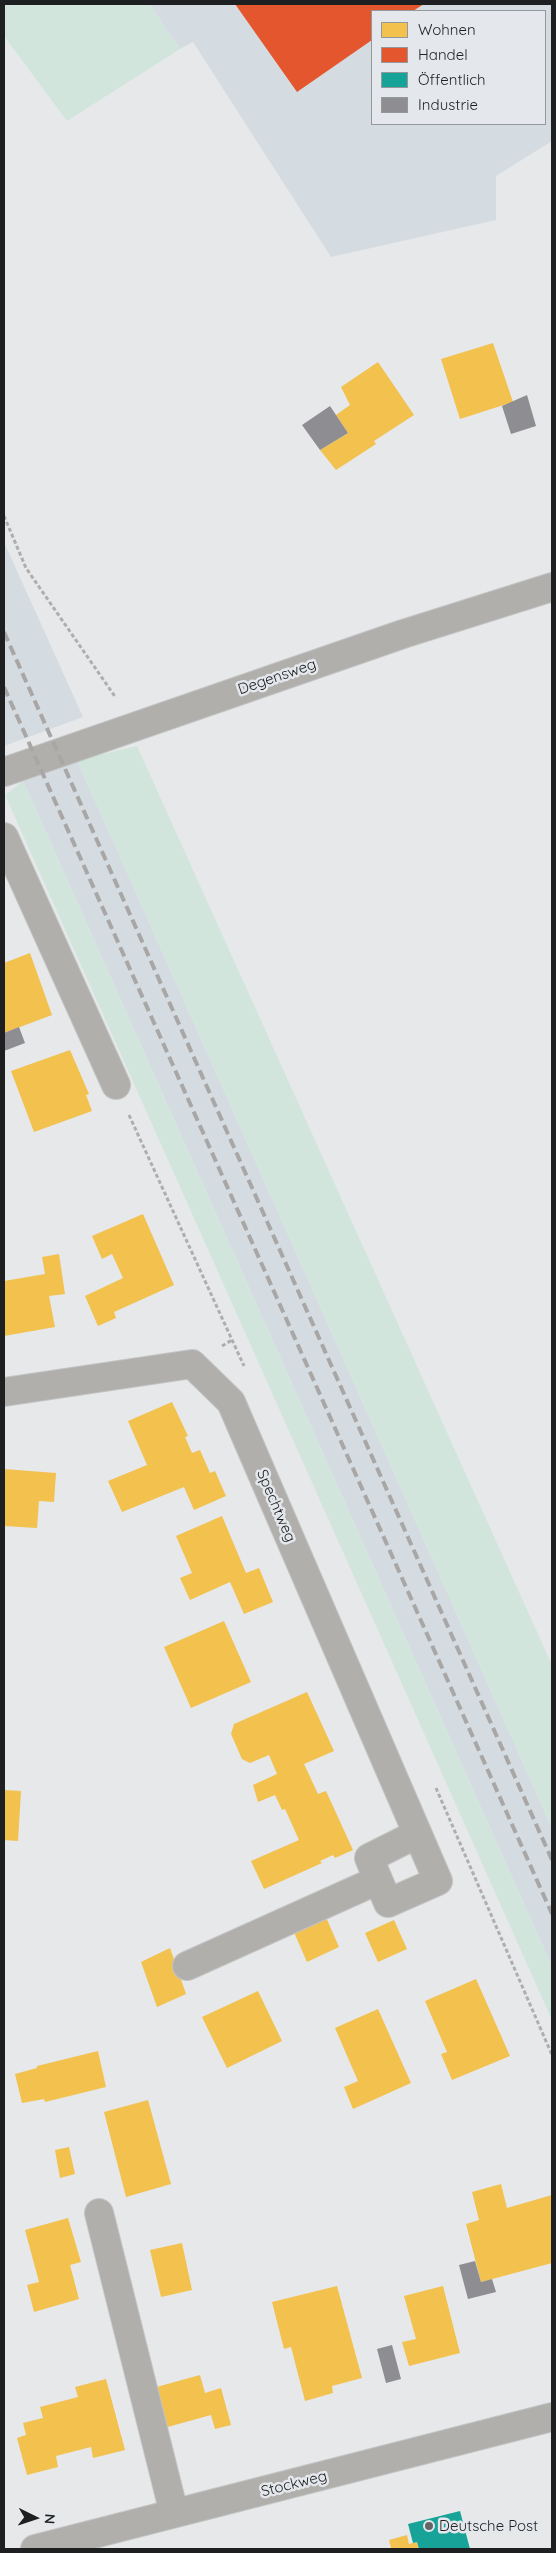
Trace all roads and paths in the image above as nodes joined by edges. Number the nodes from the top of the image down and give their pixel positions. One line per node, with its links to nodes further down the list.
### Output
1 (4, 516): 3 (path)
2 (552, 587): 3 (street, Degensweg)
3 (135, 726): 4 (street, Degensweg)
4 (4, 772)
5 (4, 837): 6 (street)
6 (116, 1085)
7 (4, 1392): 8 (street, Spechtweg)
8 (417, 1834): 9 (street, Spechtweg); 9 (street, Spechtweg)
9 (378, 1880): 10 (street)
10 (187, 1966)
11 (99, 2213): 13 (street)
12 (552, 2417): 13 (street, Stockweg)
13 (174, 2513): 14 (street, Stockweg)
14 (35, 2549)

